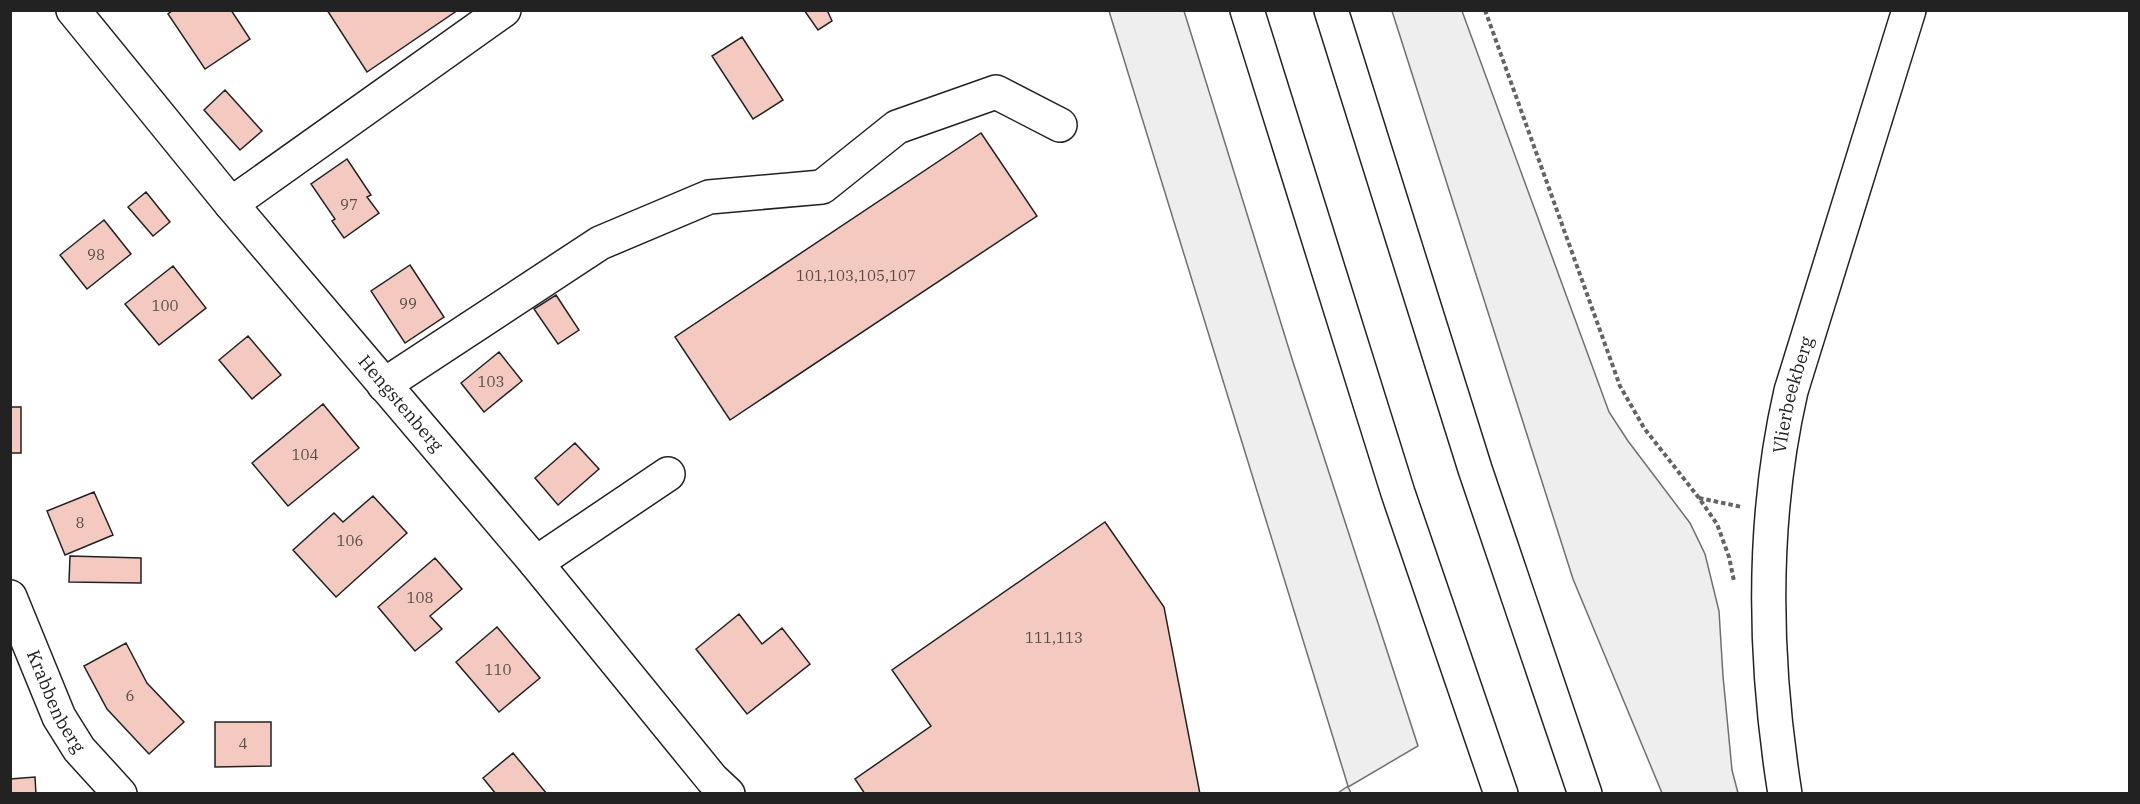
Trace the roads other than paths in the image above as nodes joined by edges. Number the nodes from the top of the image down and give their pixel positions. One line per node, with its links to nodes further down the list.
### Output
1 (73, 10): 7 (main road, Hengstenberg)
2 (504, 10): 7 (main road)
3 (1247, 10): 14 (main road)
4 (1331, 10): 15 (main road)
5 (1909, 10): 16 (main road, Vlierbeekberg)
6 (1060, 125): 8 (main road)
7 (231, 204): 8 (main road, Hengstenberg)
8 (384, 385): 10 (main road, Hengstenberg)
9 (668, 474): 10 (main road)
10 (536, 563): 12 (main road, Hengstenberg)
11 (10, 597): 13 (main road, Krabbenberg)
12 (710, 789)
13 (120, 794)
14 (1501, 794)
15 (1585, 794)
16 (1785, 794)

